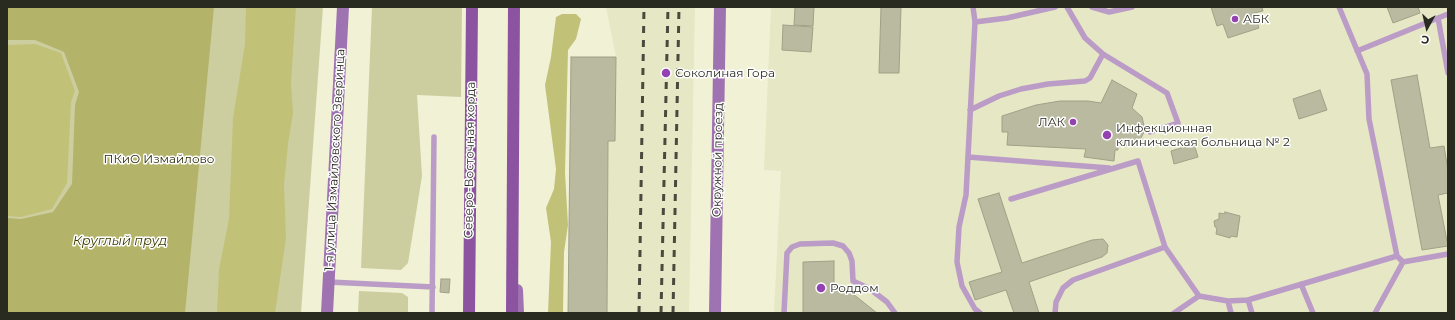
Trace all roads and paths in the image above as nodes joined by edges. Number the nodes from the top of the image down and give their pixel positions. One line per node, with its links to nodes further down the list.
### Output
1 (343, 7): 28 (street, 1-я улица Измайловского Зверинца)
2 (472, 7): 37 (main road, Северо-Восточная хорда)
3 (514, 7): 23 (main road)
4 (720, 7): 40 (street, Окружной проезд)
5 (973, 7): 13 (lane)
6 (1055, 7): 13 (lane)
7 (1067, 7): 15 (lane)
8 (1092, 7): 9 (lane)
9 (1132, 7)
10 (1339, 7): 14 (lane)
11 (1448, 14): 12 (lane)
12 (1438, 18): 14 (lane); 16 (lane)
13 (975, 22): 17 (lane)
14 (1357, 50): 26 (lane)
15 (1103, 54): 17 (lane); 18 (lane)
16 (1448, 73)
17 (970, 110): 20 (lane)
18 (1150, 132)
19 (434, 137): 30 (lane)
20 (968, 157): 21 (lane); 43 (lane)
21 (1113, 168): 22 (lane); 24 (lane)
22 (1011, 199)
23 (513, 213): 38 (main road); 39 (street)
24 (1165, 247): 31 (lane); 44 (lane)
25 (1448, 254): 27 (lane)
26 (1397, 256): 27 (lane); 29 (lane)
27 (1404, 262): 48 (lane)
28 (328, 282): 30 (lane); 35 (street, 1-я улица Измайловского Зверинца)
29 (1301, 284): 32 (lane); 47 (lane)
30 (433, 287): 36 (lane)
31 (1199, 296): 33 (lane); 34 (lane)
32 (1248, 300): 33 (lane); 46 (lane)
33 (1228, 301): 45 (lane)
34 (1176, 312)
35 (327, 313)
36 (432, 313)
37 (469, 313)
38 (512, 313)
39 (518, 313)
40 (715, 313)
41 (784, 313): 42 (lane)
42 (895, 313)
43 (980, 313)
44 (1055, 313)
45 (1231, 313)
46 (1252, 313)
47 (1313, 313)
48 (1375, 313)

